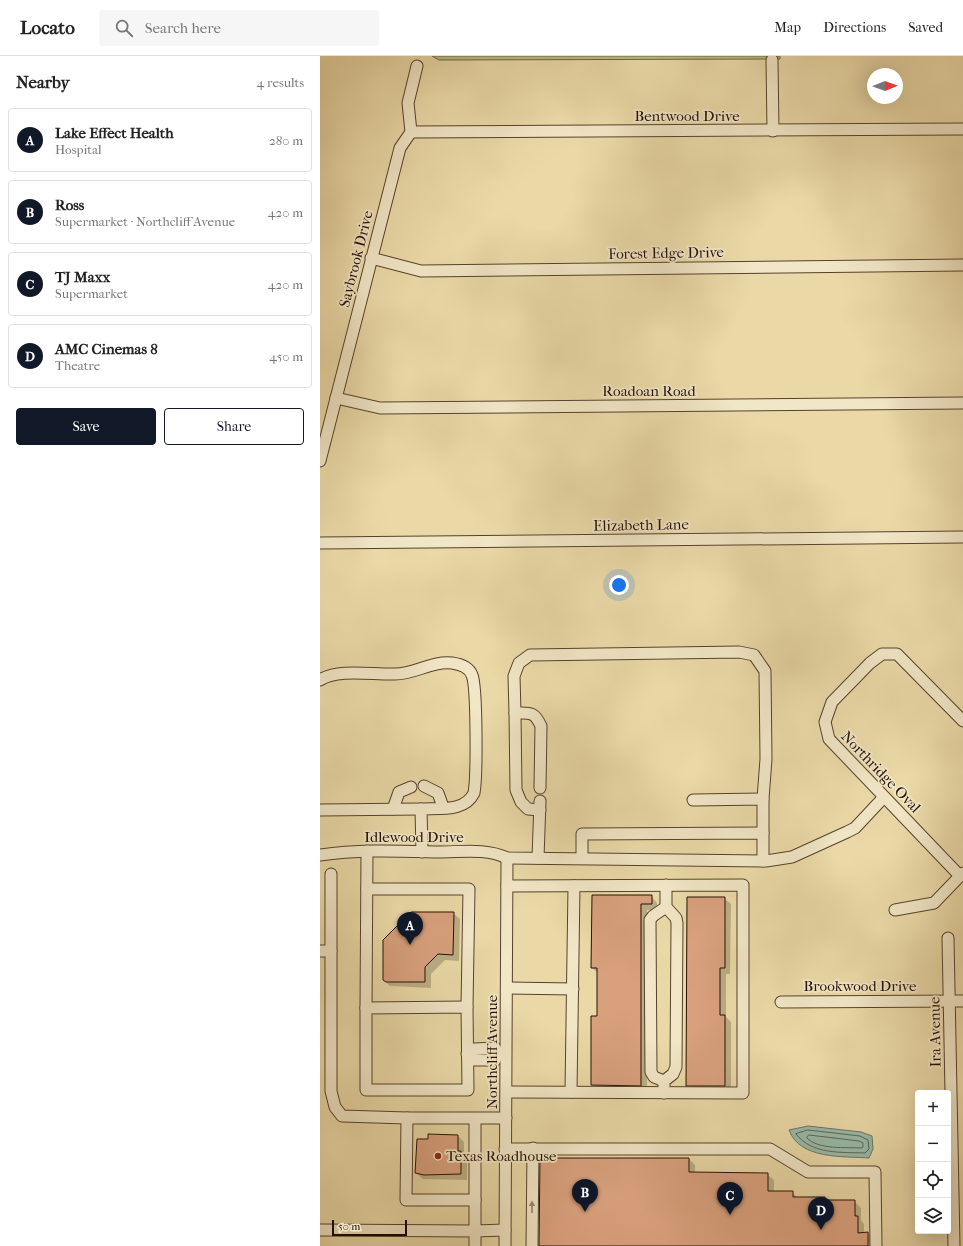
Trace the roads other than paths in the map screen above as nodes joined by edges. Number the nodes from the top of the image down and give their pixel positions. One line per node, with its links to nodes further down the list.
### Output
1 (772, 60): 4 (street)
2 (417, 66): 5 (street)
3 (963, 129): 4 (street, Bentwood Drive)
4 (773, 131): 5 (street, Bentwood Drive)
5 (411, 132): 6 (street, Saybrook Drive)
6 (371, 258): 7 (street, Forest Edge Drive); 8 (street, Saybrook Drive)
7 (963, 265)
8 (336, 398): 9 (street, Roadoan Road); 10 (street, Saybrook Drive)
9 (963, 403)
10 (320, 461)
11 (963, 537): 12 (street, Elizabeth Lane)
12 (320, 543)
13 (320, 680): 22 (street)
14 (516, 713): 18 (street); 20 (street); 31 (street)
15 (963, 721): 19 (street, Northridge Oval)
16 (424, 786): 22 (street)
17 (411, 787): 23 (street)
18 (540, 788)
19 (884, 797): 33 (street, Idlewood Drive); 35 (street, Northridge Oval)
20 (763, 799): 21 (street); 26 (street)
21 (693, 800)
22 (443, 807): 24 (street)
23 (393, 809): 24 (street); 25 (street)
24 (421, 809): 28 (street)
25 (320, 810)
26 (763, 833): 32 (street); 33 (street)
27 (367, 851): 28 (street, Idlewood Drive); 29 (street, Idlewood Drive); 39 (street)
28 (422, 852): 30 (street, Idlewood Drive)
29 (320, 855)
30 (507, 858): 31 (street, Idlewood Drive); 36 (street, Northcliff Avenue)
31 (538, 858): 32 (street, Idlewood Drive)
32 (582, 858): 33 (street, Idlewood Drive)
33 (763, 861)
34 (331, 874): 43 (street)
35 (962, 874): 41 (street)
36 (507, 886): 37 (street); 44 (street, Northcliff Avenue)
37 (574, 886): 38 (street); 45 (street)
38 (666, 886): 40 (street); 56 (street)
39 (367, 889): 49 (street); 50 (street)
40 (666, 907): 53 (street); 53 (street)
41 (895, 910)
42 (948, 938): 46 (street, Ira Avenue)
43 (326, 951): 57 (street)
44 (507, 988): 45 (street); 52 (street, Northcliff Avenue)
45 (573, 989): 55 (street)
46 (949, 1001): 47 (street, Brookwood Drive); 48 (street, Brookwood Drive); 70 (street, Ira Avenue)
47 (963, 1001)
48 (781, 1002)
49 (467, 1007): 50 (street); 51 (street)
50 (366, 1008): 51 (street)
51 (467, 1054): 52 (street)
52 (503, 1054): 54 (street, Northcliff Avenue)
53 (664, 1081): 56 (street)
54 (507, 1092): 55 (street); 59 (street, Northcliff Avenue)
55 (571, 1092): 56 (street)
56 (664, 1093)
57 (407, 1118): 58 (street); 62 (street)
58 (475, 1118): 59 (street); 62 (street)
59 (506, 1118): 61 (street, Northcliff Avenue)
60 (533, 1148): 61 (street); 68 (street, one-way to 60); 69 (street)
61 (505, 1149): 64 (street, Northcliff Avenue)
62 (475, 1200): 65 (street)
63 (320, 1230): 65 (street)
64 (505, 1230): 65 (street); 67 (street, Northcliff Avenue)
65 (475, 1231): 66 (street)
66 (475, 1246)
67 (505, 1246)
68 (532, 1246)
69 (876, 1246)
70 (954, 1246)

